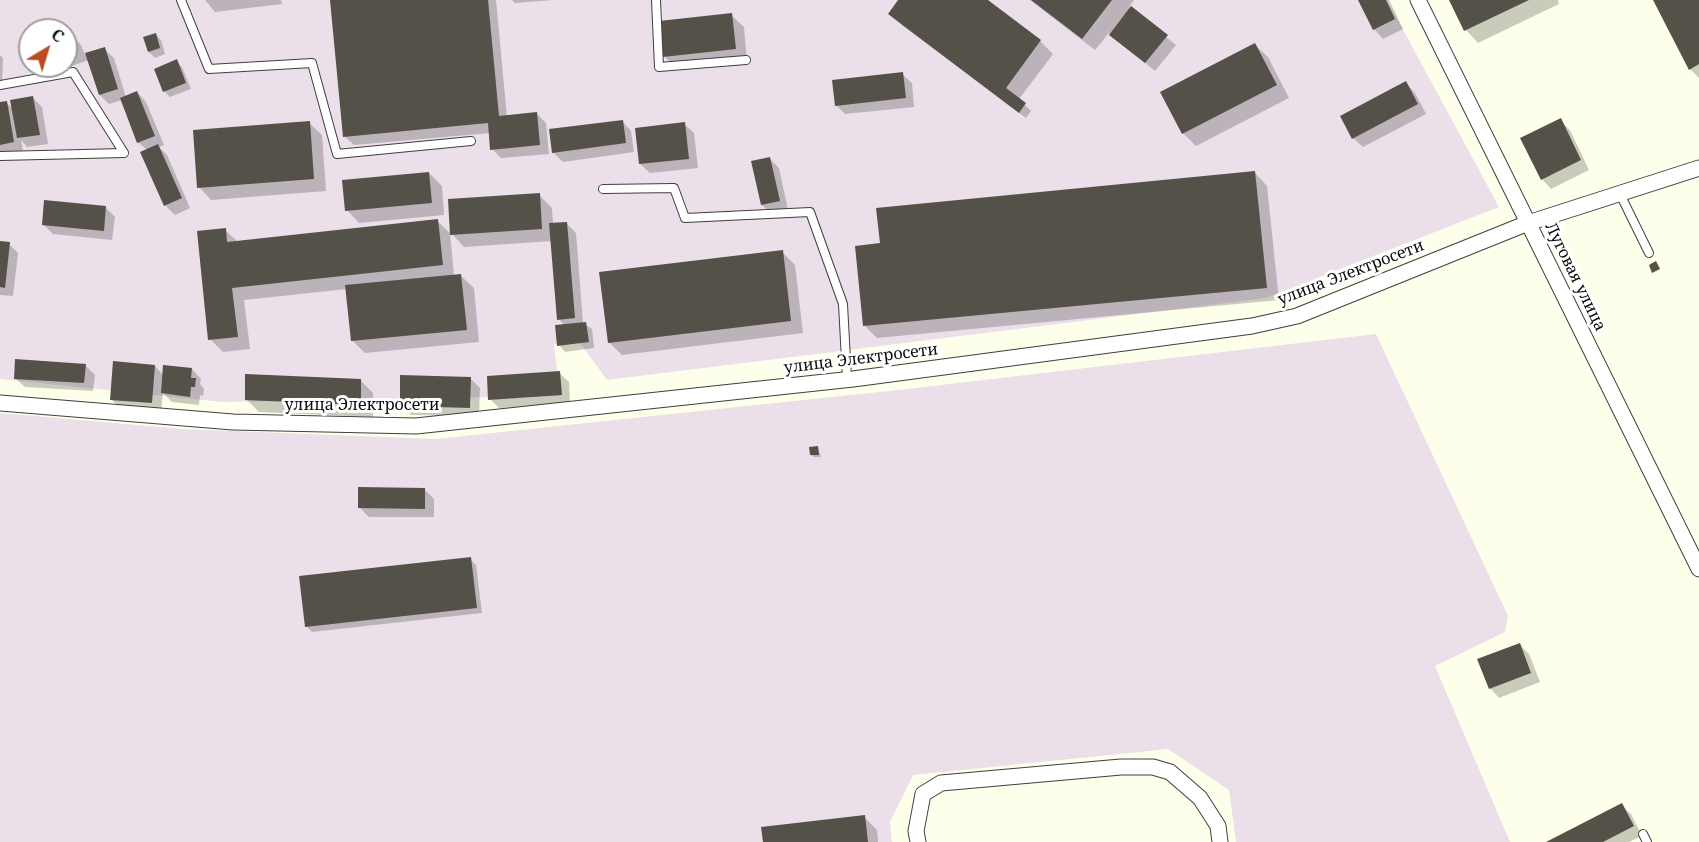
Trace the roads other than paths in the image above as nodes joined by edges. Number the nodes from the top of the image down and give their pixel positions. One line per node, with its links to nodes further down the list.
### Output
1 (181, 0): 6 (lane)
2 (656, 0): 4 (lane)
3 (1419, 0): 11 (street, Луговая улица)
4 (746, 60)
5 (0, 85): 7 (lane)
6 (471, 141)
7 (0, 156)
8 (1699, 168): 10 (street, улица Электросети)
9 (603, 189): 13 (lane)
10 (1620, 194): 11 (street, улица Электросети); 12 (lane)
11 (1528, 223): 13 (street, улица Электросети); 15 (street, Луговая улица)
12 (1649, 254)
13 (847, 379): 14 (street, улица Электросети)
14 (0, 403)
15 (1699, 569)
16 (1643, 834): 19 (lane)
17 (918, 842): 18 (street)
18 (1220, 842)
19 (1647, 842)

